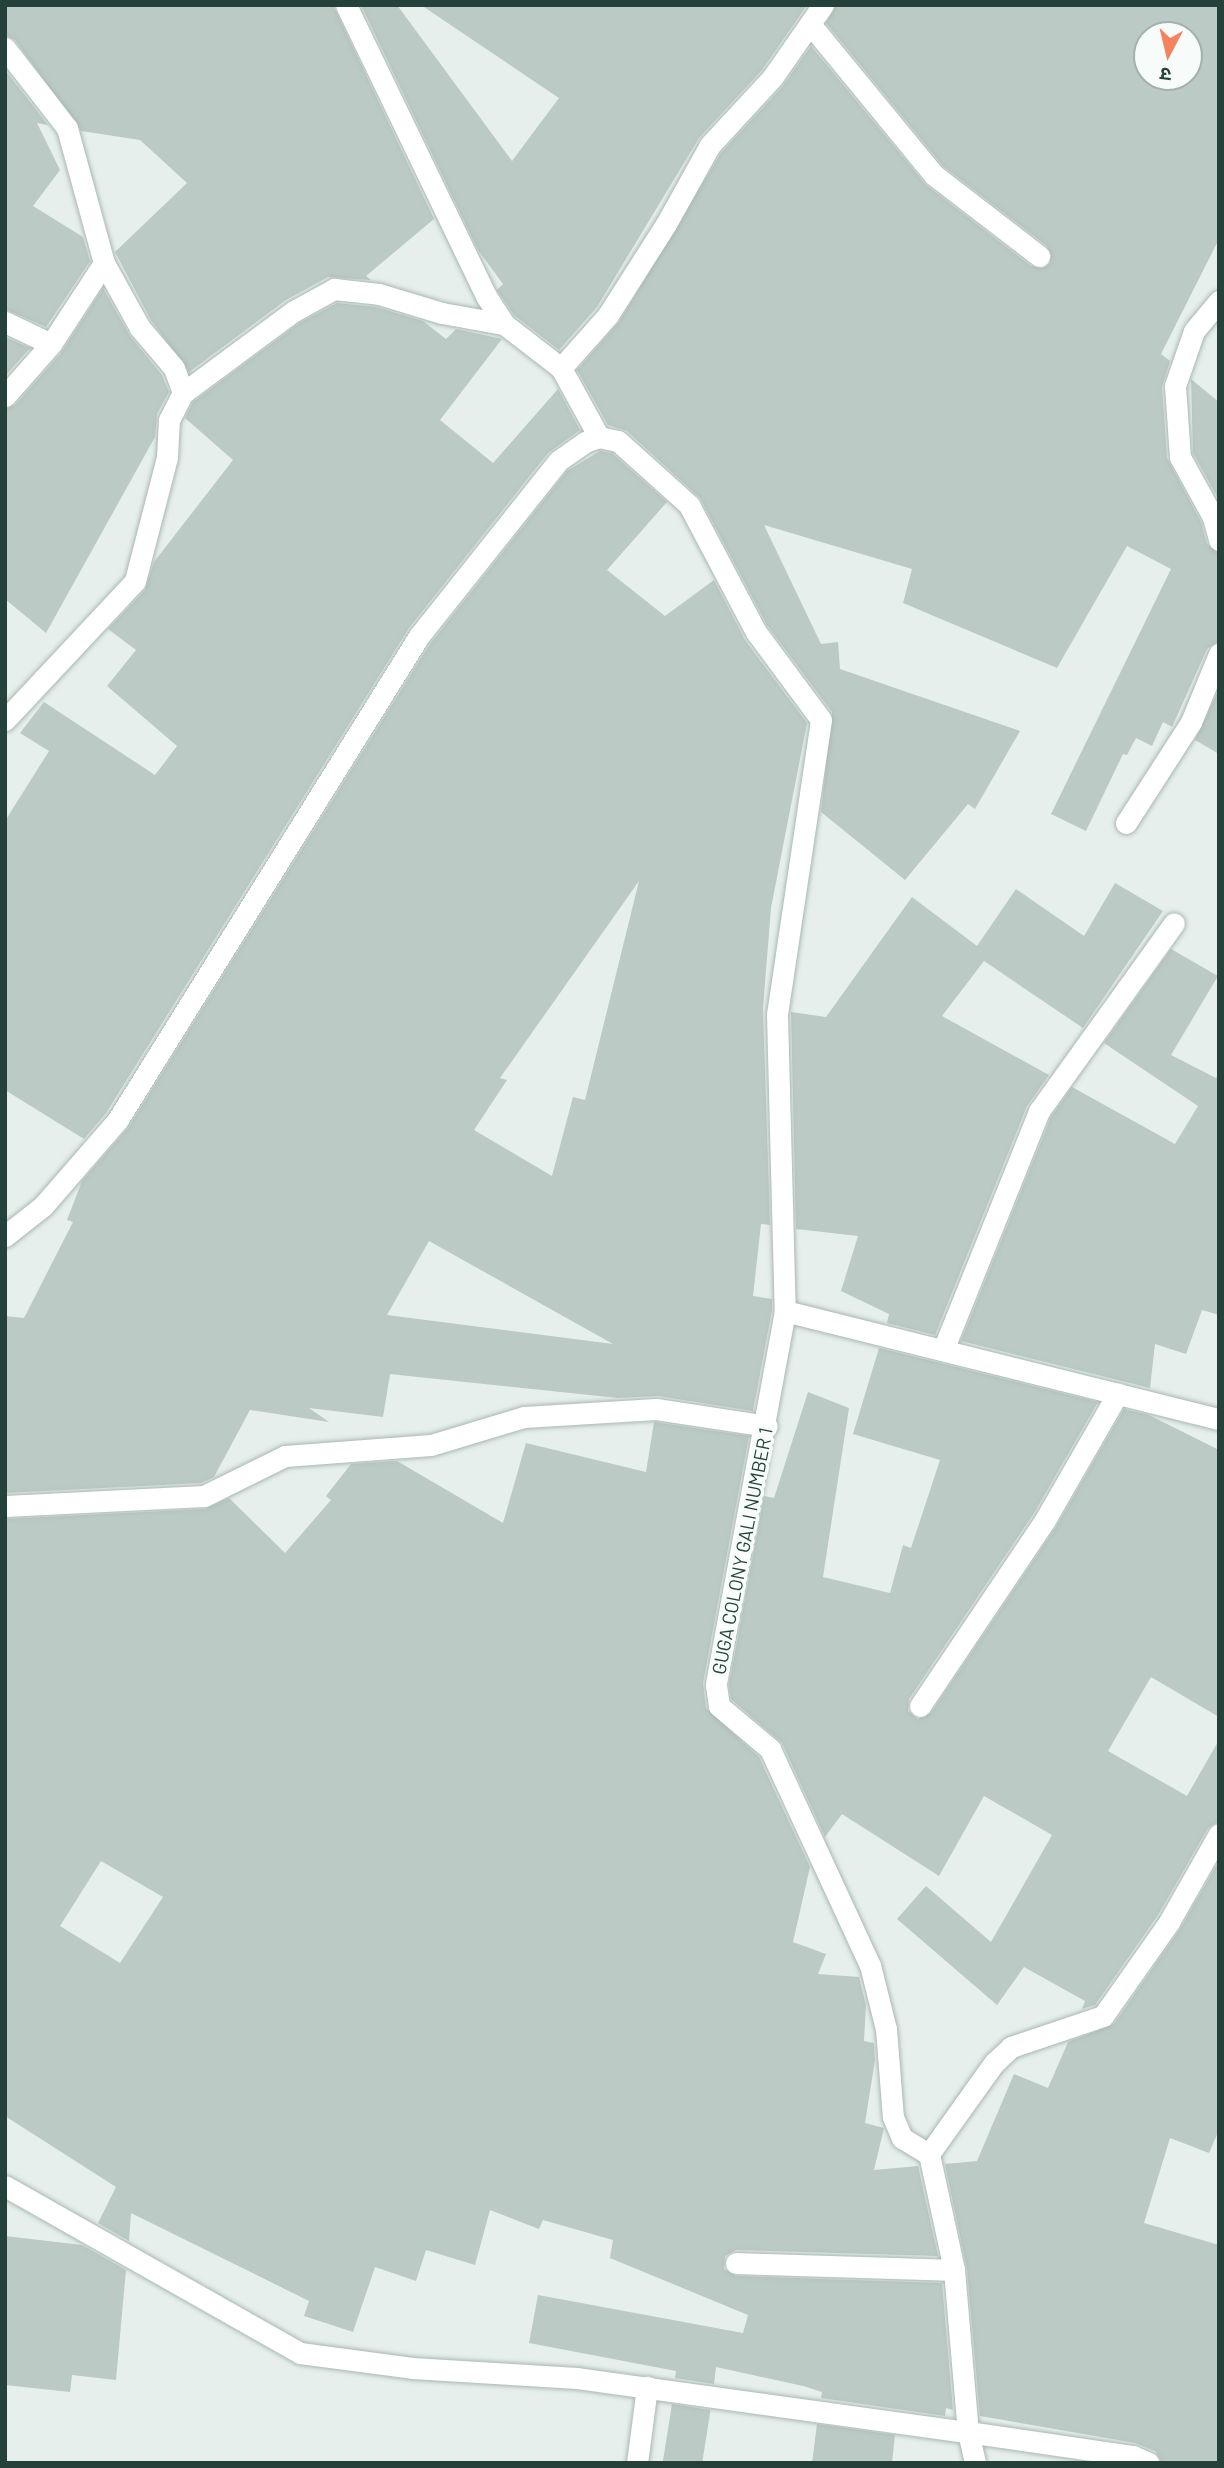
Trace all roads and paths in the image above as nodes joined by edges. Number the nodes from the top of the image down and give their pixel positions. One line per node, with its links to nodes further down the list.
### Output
1 (346, 5): 9 (street)
2 (823, 5): 3 (street)
3 (810, 24): 5 (street); 11 (street)
4 (5, 48): 6 (street)
5 (1040, 256)
6 (104, 263): 10 (street); 12 (street)
7 (1219, 300): 15 (street)
8 (5, 322): 10 (street)
9 (504, 324): 11 (street); 12 (street)
10 (51, 344): 13 (street)
11 (561, 368): 14 (street)
12 (183, 393): 17 (street)
13 (5, 396)
14 (599, 437): 20 (street); 21 (street, GUGA COLONY GALI NUMBER 1)
15 (1219, 540)
16 (1219, 654): 18 (street)
17 (5, 720)
18 (1126, 823)
19 (1174, 923): 22 (street)
20 (5, 1236)
21 (785, 1311): 22 (street); 25 (street, GUGA COLONY GALI NUMBER 1)
22 (943, 1350): 23 (street)
23 (1118, 1393): 24 (street); 27 (street)
24 (1219, 1419)
25 (767, 1426): 26 (street); 29 (street, GUGA COLONY GALI NUMBER 1)
26 (5, 1506)
27 (920, 1706)
28 (1219, 1834): 29 (street)
29 (929, 2154): 32 (street)
30 (5, 2186): 33 (street)
31 (736, 2263): 32 (street)
32 (954, 2270): 34 (street)
33 (647, 2387): 34 (street); 35 (street)
34 (968, 2432): 36 (street); 37 (street)
35 (637, 2463)
36 (975, 2463)
37 (1149, 2463)

